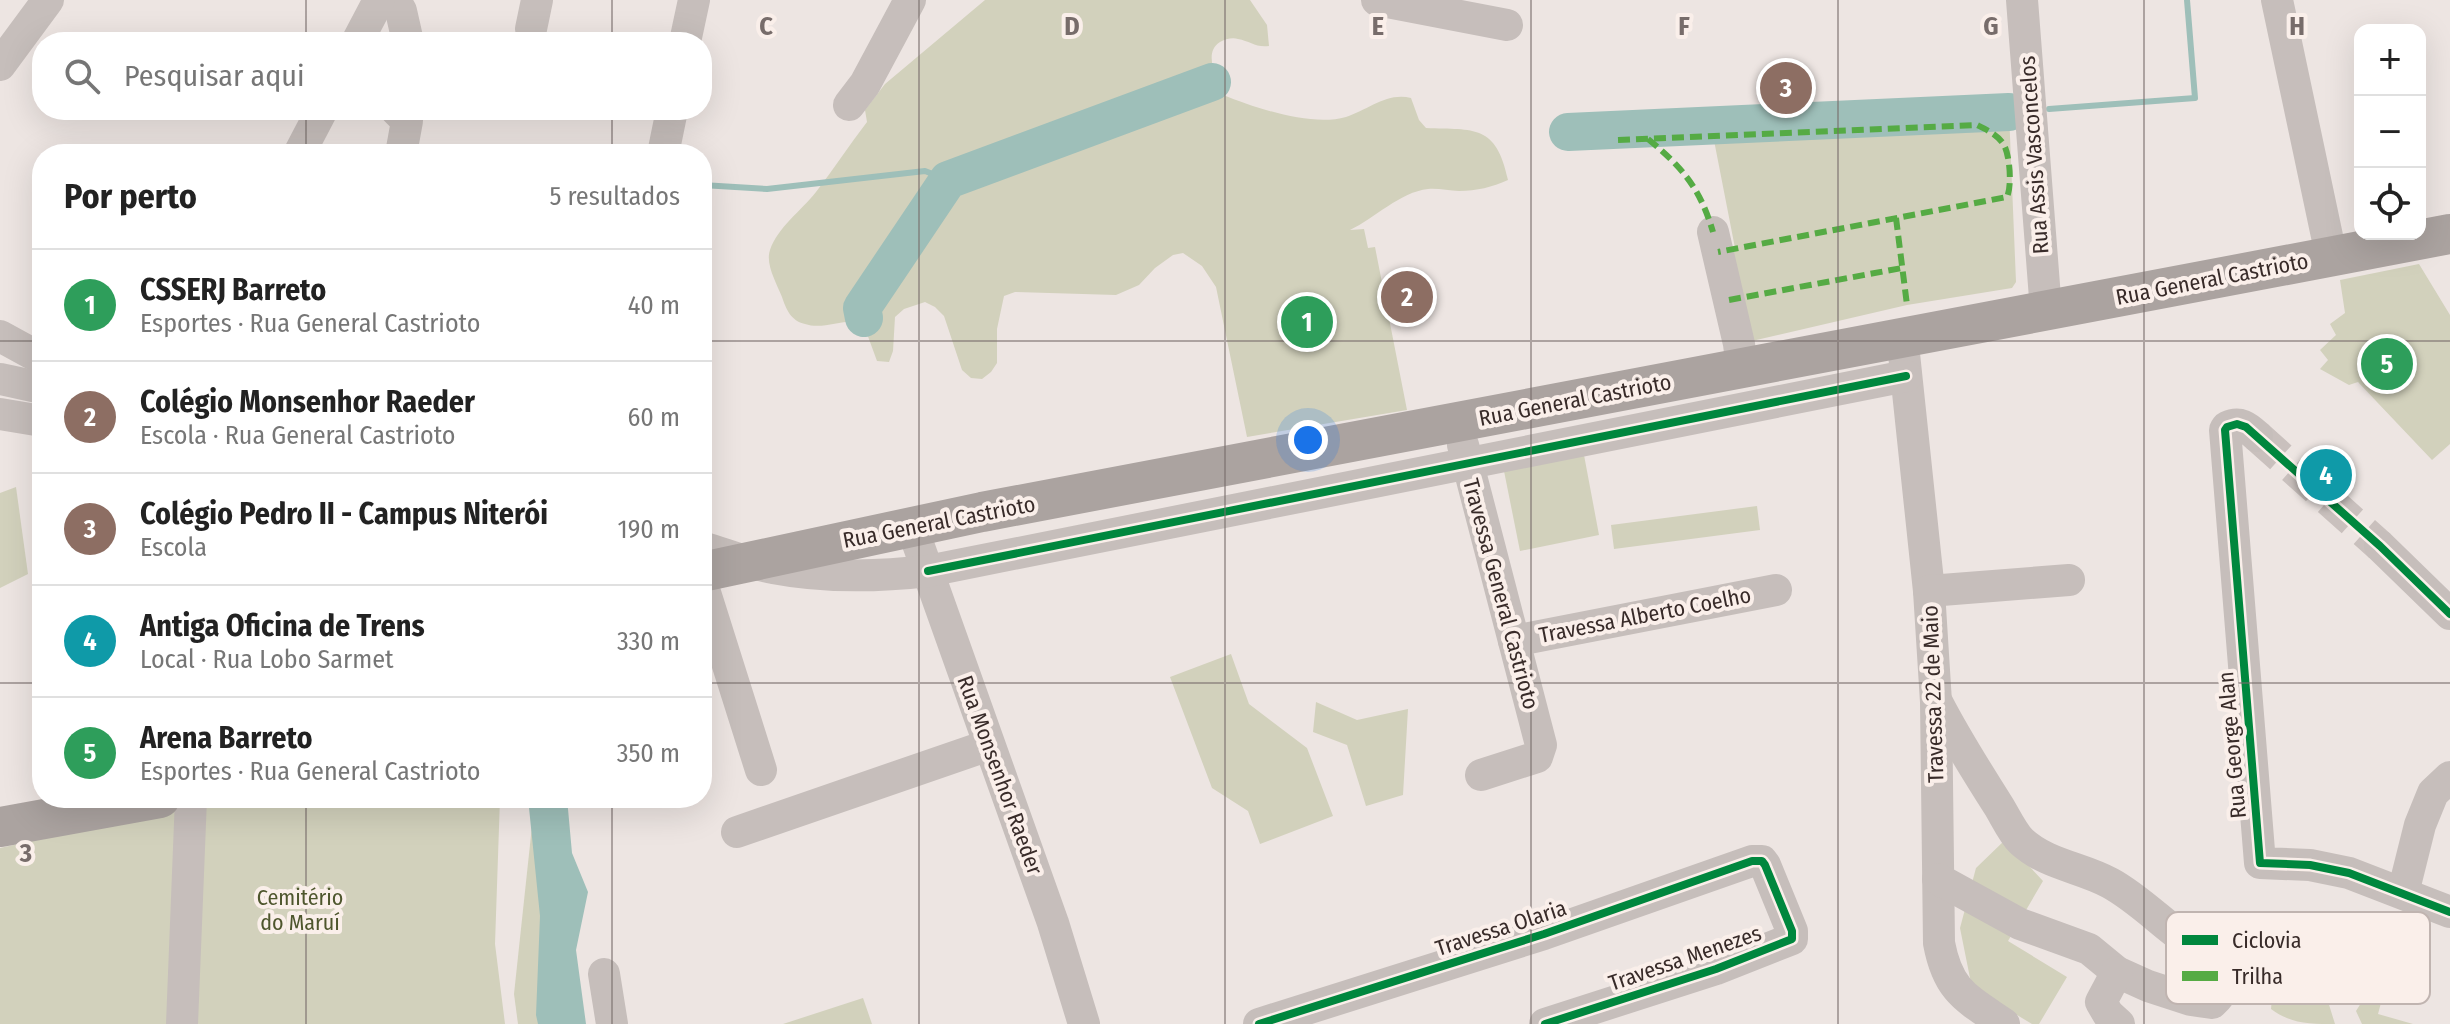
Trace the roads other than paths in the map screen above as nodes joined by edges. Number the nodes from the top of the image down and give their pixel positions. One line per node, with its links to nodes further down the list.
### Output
1 (48, 0): 13 (street)
2 (379, 0): 10 (street)
3 (395, 0): 11 (street)
4 (694, 0): 12 (street)
5 (910, 0): 14 (street)
6 (1377, 0): 9 (street)
7 (2022, 0): 24 (street, Rua Assis Vasconcelos)
8 (2277, 0): 23 (street)
9 (1507, 25)
10 (362, 32)
11 (406, 32)
12 (687, 32)
13 (0, 65)
14 (849, 105)
15 (317, 120): 18 (street)
16 (404, 120): 19 (street)
17 (670, 120): 20 (street)
18 (304, 144)
19 (402, 144)
20 (665, 144)
21 (1713, 232): 28 (street)
22 (2449, 236): 23 (main road, Rua General Castrioto)
23 (2331, 255): 24 (main road, Rua General Castrioto)
24 (2046, 311): 27 (main road, Rua General Castrioto)
25 (0, 336): 26 (street)
26 (32, 354)
27 (1904, 357): 28 (main road, Rua General Castrioto); 35 (street); 44 (street, Travessa 22 de Maio)
28 (1742, 368): 33 (main road, Rua General Castrioto)
29 (0, 379): 30 (street)
30 (32, 386)
31 (0, 414): 32 (street)
32 (32, 419)
33 (1459, 422): 35 (street, Travessa General Castrioto); 36 (main road, Rua General Castrioto)
34 (2242, 431): 59 (street, Rua George Alan)
35 (1467, 464): 41 (street); 47 (street, Travessa General Castrioto)
36 (912, 527): 39 (main road, Rua General Castrioto); 41 (street, Rua Monsenhor Raeder)
37 (2380, 546): 45 (street)
38 (712, 550): 39 (street)
39 (750, 561): 40 (main road, Rua General Castrioto); 41 (street)
40 (712, 570)
41 (928, 571): 49 (street, Rua Monsenhor Raeder)
42 (2069, 580): 44 (street)
43 (1776, 590): 47 (street, Travessa Alberto Coelho)
44 (1929, 591): 48 (street, Travessa 22 de Maio)
45 (2450, 614)
46 (712, 615): 50 (street)
47 (1514, 641): 51 (street, Travessa General Castrioto)
48 (1936, 702): 58 (street, Travessa 22 de Maio); 61 (street)
49 (989, 745): 56 (street); 67 (street, Rua Monsenhor Raeder)
50 (761, 770)
51 (1481, 775)
52 (2450, 777): 59 (street)
53 (105, 808): 55 (main road)
54 (191, 808): 65 (street)
55 (0, 827)
56 (737, 832)
57 (1752, 861): 68 (street, Travessa Olaria); 69 (street, Travessa Menezes)
58 (1938, 879): 62 (street); 70 (street, Travessa 22 de Maio)
59 (2403, 893): 60 (street, Rua George Alan)
60 (2450, 912)
61 (2166, 925)
62 (2117, 972): 64 (street); 71 (street)
63 (604, 974): 66 (street)
64 (2166, 992)
65 (182, 1024)
66 (612, 1024)
67 (1084, 1024)
68 (1259, 1024)
69 (1545, 1024)
70 (2004, 1024)
71 (2119, 1024)

